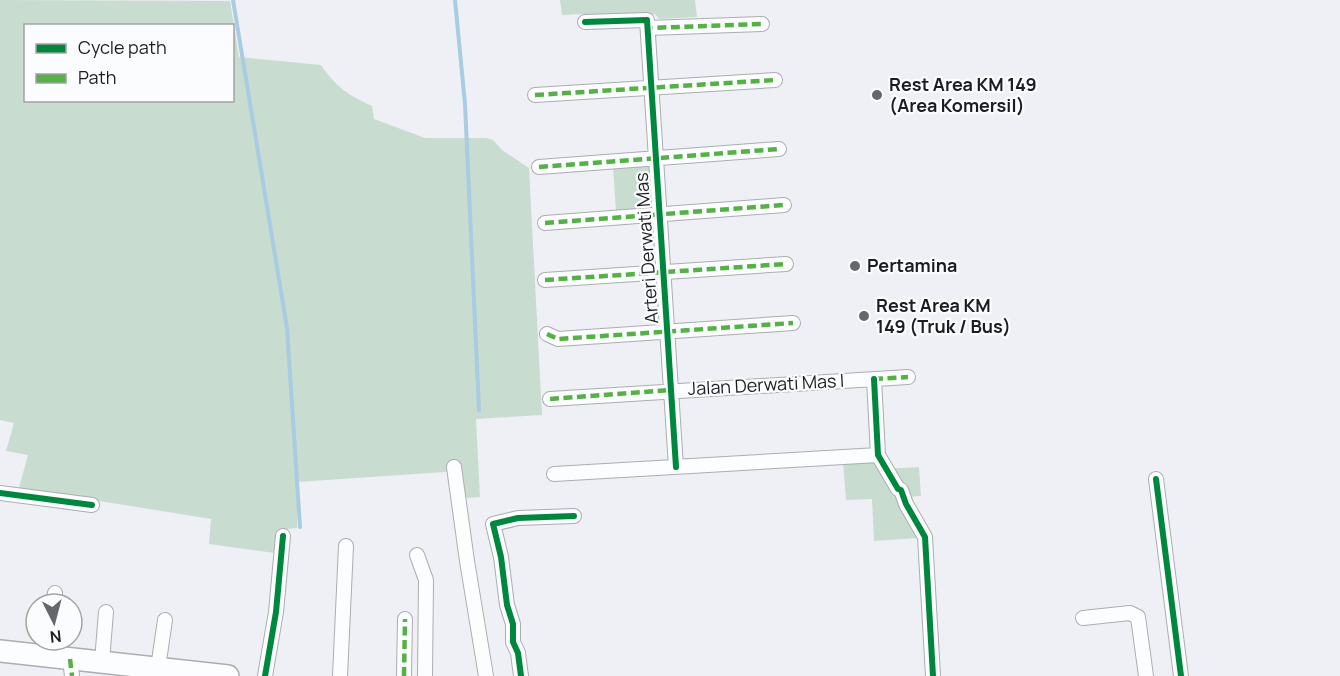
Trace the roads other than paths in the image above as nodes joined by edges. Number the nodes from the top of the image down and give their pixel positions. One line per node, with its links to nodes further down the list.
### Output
1 (585, 22): 3 (street)
2 (762, 24): 3 (street)
3 (648, 28): 5 (street, Arteri Derwati Mas)
4 (775, 80): 5 (street)
5 (652, 88): 6 (street); 8 (street, Arteri Derwati Mas)
6 (535, 95)
7 (779, 149): 8 (street)
8 (656, 158): 9 (street); 11 (street, Arteri Derwati Mas)
9 (539, 167)
10 (783, 205): 11 (street)
11 (660, 213): 12 (street); 14 (street, Arteri Derwati Mas)
12 (545, 223)
13 (786, 264): 14 (street)
14 (664, 274): 15 (street); 17 (street, Arteri Derwati Mas)
15 (545, 280)
16 (793, 323): 17 (street)
17 (668, 331): 18 (street); 21 (street, Arteri Derwati Mas)
18 (547, 333)
19 (908, 377): 20 (street, Jalan Derwati Mas I)
20 (874, 379): 21 (street, Jalan Derwati Mas I); 23 (street)
21 (671, 390): 22 (street, Jalan Derwati Mas I); 25 (street, Arteri Derwati Mas)
22 (550, 399)
23 (878, 455): 25 (street); 44 (street)
24 (454, 467): 50 (street)
25 (676, 467): 26 (street)
26 (554, 474)
27 (1156, 479): 53 (street)
28 (0, 493): 29 (street)
29 (92, 504)
30 (574, 516): 51 (street)
31 (283, 536): 46 (street)
32 (346, 546): 47 (street)
33 (417, 555): 49 (street)
34 (106, 612): 41 (street)
35 (1083, 618): 52 (street)
36 (405, 619): 48 (street)
37 (165, 620): 43 (street)
38 (24, 650): 39 (main road)
39 (0, 651)
40 (53, 652): 42 (main road)
41 (102, 661): 42 (main road); 43 (main road)
42 (71, 667)
43 (158, 668): 45 (main road)
44 (934, 672)
45 (228, 676)
46 (264, 676)
47 (340, 676)
48 (404, 676)
49 (426, 676)
50 (486, 676)
51 (521, 676)
52 (1146, 676)
53 (1181, 676)

